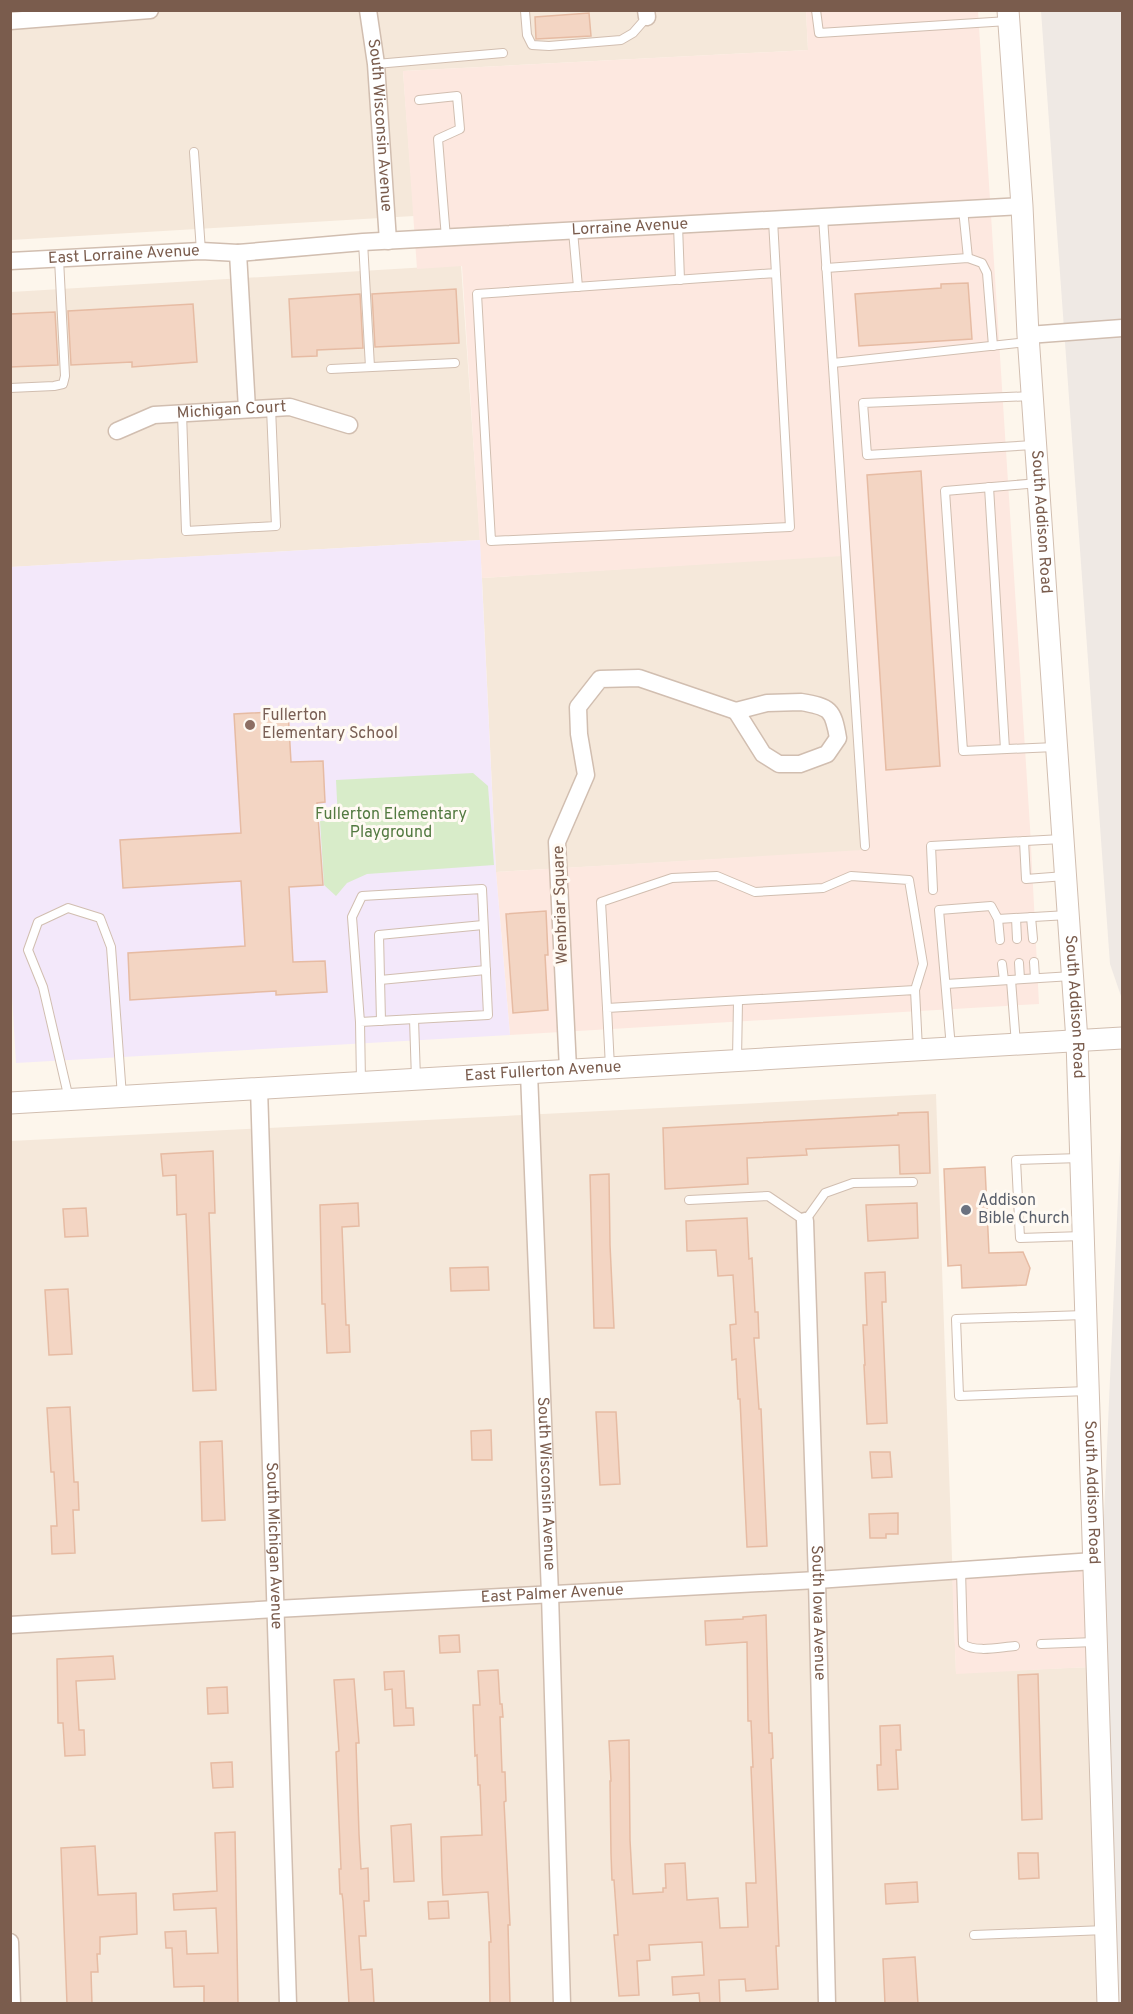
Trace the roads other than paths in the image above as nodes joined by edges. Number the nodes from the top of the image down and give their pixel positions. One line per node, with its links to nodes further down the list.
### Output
1 (150, 10): 5 (street)
2 (368, 10): 10 (street, South Wisconsin Avenue)
3 (816, 10): 7 (lane)
4 (525, 11): 6 (lane)
5 (101, 12): 8 (street)
6 (647, 14)
7 (1008, 16): 13 (street, South Addison Road)
8 (10, 21)
9 (503, 53): 10 (lane)
10 (376, 64): 20 (street, South Wisconsin Avenue)
11 (419, 100): 19 (lane)
12 (194, 152): 22 (lane)
13 (1022, 206): 14 (street, Lorraine Avenue); 32 (street, South Addison Road)
14 (963, 209): 15 (street, Lorraine Avenue); 24 (lane)
15 (823, 217): 16 (street, Lorraine Avenue); 27 (lane)
16 (773, 220): 17 (street, Lorraine Avenue); 28 (lane)
17 (678, 225): 18 (street, Lorraine Avenue); 29 (lane)
18 (573, 231): 19 (street, Lorraine Avenue); 30 (lane)
19 (446, 238): 20 (street, Lorraine Avenue)
20 (388, 241): 21 (street, Lorraine Avenue)
21 (363, 242): 23 (street, Lorraine Avenue); 36 (lane)
22 (201, 251): 23 (street, East Lorraine Avenue); 25 (street, East Lorraine Avenue)
23 (238, 253): 41 (street)
24 (968, 258): 27 (lane); 33 (lane)
25 (60, 259): 26 (street, East Lorraine Avenue); 38 (lane)
26 (10, 261)
27 (826, 268): 35 (lane)
28 (776, 273): 29 (lane); 30 (lane)
29 (680, 280): 30 (lane)
30 (578, 287)
31 (1122, 328): 32 (street)
32 (1028, 339): 33 (lane); 39 (street, South Addison Road)
33 (993, 346): 35 (lane)
34 (455, 363): 36 (lane)
35 (833, 363): 53 (lane)
36 (370, 367): 37 (lane)
37 (331, 369)
38 (10, 388)
39 (1033, 396): 45 (street, South Addison Road); 45 (lane)
40 (271, 408): 41 (street, Michigan Court); 42 (lane); 43 (street, Michigan Court)
41 (247, 409): 42 (street, Michigan Court)
42 (182, 413): 44 (street, Michigan Court)
43 (349, 425)
44 (117, 431)
45 (1036, 445): 46 (street, South Addison Road)
46 (1038, 483): 47 (lane); 49 (street, South Addison Road)
47 (990, 488): 50 (lane); 50 (lane)
48 (736, 711): 48 (street); 86 (street, Wenbriar Square)
49 (1056, 747): 50 (lane); 51 (street, South Addison Road)
50 (1005, 749)
51 (1063, 839): 52 (lane); 54 (street, South Addison Road)
52 (1024, 842): 54 (lane); 55 (lane)
53 (865, 846)
54 (1065, 876): 56 (street, South Addison Road)
55 (933, 890)
56 (1068, 915): 57 (lane); 68 (street, South Addison Road)
57 (1031, 917): 58 (lane); 62 (lane)
58 (1016, 918): 59 (lane); 61 (lane)
59 (998, 919): 63 (lane); 72 (lane)
60 (483, 925): 67 (lane); 70 (lane); 78 (lane)
61 (1017, 939)
62 (1033, 939)
63 (1000, 940)
64 (1034, 962): 69 (lane)
65 (1019, 963): 71 (lane)
66 (1002, 964): 71 (lane)
67 (486, 970): 70 (lane); 76 (lane)
68 (1072, 976): 69 (lane); 80 (street, South Addison Road)
69 (1035, 978): 71 (lane)
70 (380, 980): 77 (lane)
71 (1012, 980): 72 (lane); 81 (lane)
72 (946, 984): 82 (lane)
73 (915, 990): 74 (lane); 75 (lane); 83 (lane)
74 (738, 1001): 75 (lane); 84 (lane)
75 (607, 1008): 85 (lane)
76 (414, 1019): 77 (lane); 88 (lane)
77 (381, 1021): 78 (lane)
78 (360, 1022): 89 (lane)
79 (1122, 1038): 80 (street, East Fullerton Avenue)
80 (1077, 1041): 81 (street, East Fullerton Avenue); 94 (street, South Addison Road)
81 (1016, 1044): 82 (street, East Fullerton Avenue)
82 (951, 1048): 83 (street, East Fullerton Avenue)
83 (918, 1050): 84 (street, East Fullerton Avenue)
84 (737, 1060): 85 (street, East Fullerton Avenue)
85 (610, 1067): 86 (street, East Fullerton Avenue)
86 (568, 1069): 87 (street, East Fullerton Avenue)
87 (529, 1073): 88 (street, East Fullerton Avenue); 104 (street, South Wisconsin Avenue)
88 (416, 1079): 89 (street, East Fullerton Avenue)
89 (361, 1082): 90 (street, East Fullerton Avenue)
90 (259, 1088): 91 (street, East Fullerton Avenue); 105 (street, South Michigan Avenue)
91 (122, 1096): 92 (street, East Fullerton Avenue); 92 (lane)
92 (69, 1100): 93 (street, East Fullerton Avenue)
93 (10, 1103)
94 (1081, 1158): 98 (street, South Addison Road); 98 (lane)
95 (914, 1182): 97 (lane)
96 (689, 1200): 97 (lane)
97 (805, 1221): 103 (street, South Iowa Avenue)
98 (1083, 1236): 99 (street, South Addison Road)
99 (1086, 1315): 100 (street, South Addison Road); 100 (lane)
100 (1088, 1391): 101 (street, South Addison Road)
101 (1094, 1561): 102 (street, East Palmer Avenue); 107 (street, South Addison Road)
102 (961, 1569): 103 (street, East Palmer Avenue); 109 (lane)
103 (817, 1580): 104 (street, East Palmer Avenue); 116 (street, South Iowa Avenue)
104 (550, 1594): 105 (street, East Palmer Avenue); 115 (street, South Wisconsin Avenue)
105 (276, 1609): 106 (street, East Palmer Avenue); 114 (street, South Michigan Avenue)
106 (10, 1625)
107 (1096, 1641): 108 (lane); 110 (street, South Addison Road)
108 (1041, 1644)
109 (1015, 1646)
110 (1106, 1930): 111 (lane); 117 (street, South Addison Road)
111 (974, 1935)
112 (10, 1942): 113 (street)
113 (12, 2004)
114 (288, 2004)
115 (562, 2004)
116 (827, 2004)
117 (1108, 2004)

